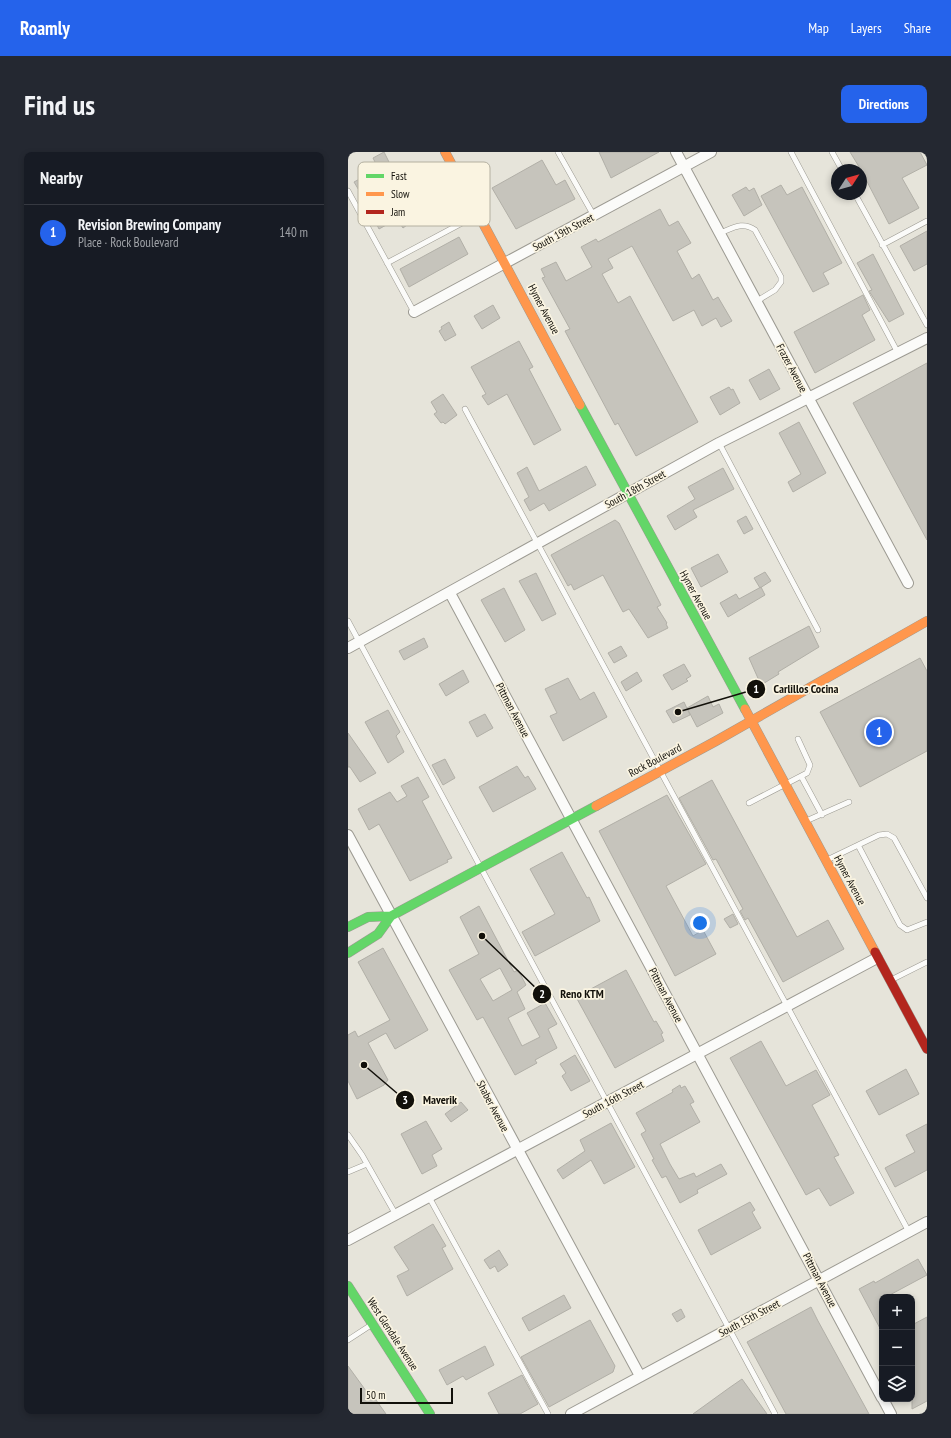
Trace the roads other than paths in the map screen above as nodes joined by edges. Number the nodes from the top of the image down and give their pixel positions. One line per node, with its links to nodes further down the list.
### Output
1 (445, 152): 7 (street, Hymer Avenue)
2 (558, 152): 13 (lane)
3 (676, 152): 9 (street, Frazer Avenue)
4 (711, 152): 9 (street, South 19th Street)
5 (791, 152): 26 (lane)
6 (832, 152): 8 (lane)
7 (450, 162)
8 (839, 164)
9 (684, 166): 13 (street, South 19th Street); 18 (street, Frazer Avenue)
10 (348, 191): 12 (lane)
11 (858, 200): 19 (lane)
12 (358, 209)
13 (594, 216): 21 (street, South 19th Street)
14 (927, 221): 19 (lane)
15 (367, 226): 20 (lane)
16 (456, 226): 20 (lane)
17 (485, 226): 21 (street, Hymer Avenue)
18 (720, 234): 22 (street, Frazer Avenue); 22 (lane)
19 (882, 245): 24 (lane)
20 (387, 263): 23 (lane)
21 (506, 263): 23 (street, South 19th Street); 30 (street, Hymer Avenue)
22 (757, 301): 27 (street, Frazer Avenue)
23 (414, 312)
24 (927, 325)
25 (927, 338): 26 (street, South 18th Street)
26 (898, 353): 27 (street, South 18th Street)
27 (808, 397): 29 (street, South 18th Street); 32 (street, Frazer Avenue)
28 (465, 409): 31 (lane)
29 (719, 444): 30 (street, South 18th Street); 36 (lane)
30 (627, 494): 31 (street, South 18th Street); 39 (street, Hymer Avenue)
31 (538, 543): 33 (street, South 18th Street); 41 (lane)
32 (908, 583)
33 (450, 593): 37 (street, South 18th Street); 47 (street, Pittman Avenue)
34 (348, 621): 37 (lane)
35 (927, 621): 39 (street, Rock Boulevard)
36 (818, 630)
37 (360, 642): 38 (street, South 18th Street); 52 (lane)
38 (348, 648)
39 (752, 721): 41 (street, Rock Boulevard); 43 (street, Hymer Avenue)
40 (798, 739): 42 (lane)
41 (660, 771): 47 (street, Rock Boulevard); 61 (lane)
42 (801, 776): 43 (lane); 46 (lane)
43 (786, 784): 45 (lane); 48 (street, Hymer Avenue)
44 (849, 802): 46 (lane)
45 (749, 803)
46 (822, 815): 48 (lane)
47 (572, 818): 52 (street, Rock Boulevard); 64 (street, Pittman Avenue)
48 (805, 822): 51 (street, Hymer Avenue)
49 (348, 835): 54 (street, Shaber Avenue)
50 (858, 845): 51 (lane); 53 (lane); 55 (lane)
51 (826, 860): 58 (street, Hymer Avenue)
52 (481, 867): 54 (street, Rock Boulevard); 65 (lane)
53 (927, 898)
54 (391, 916): 56 (street, Rock Boulevard); 57 (street, Rock Boulevard); 67 (street, Shaber Avenue)
55 (927, 922)
56 (348, 927)
57 (348, 953)
58 (877, 958): 60 (street, Hymer Avenue); 61 (street, South 16th Street)
59 (927, 962): 60 (lane)
60 (890, 980): 62 (street, Hymer Avenue)
61 (786, 1006): 64 (street, South 16th Street); 73 (lane)
62 (924, 1035): 63 (street, Hymer Avenue)
63 (927, 1049)
64 (697, 1054): 65 (street, South 16th Street); 75 (street, Pittman Avenue)
65 (608, 1102): 67 (street, South 16th Street); 78 (lane)
66 (348, 1135): 68 (lane)
67 (517, 1150): 70 (street, South 16th Street); 80 (street, Shaber Avenue)
68 (367, 1164): 69 (lane); 71 (lane)
69 (348, 1172)
70 (429, 1197): 71 (street, South 16th Street); 84 (lane)
71 (396, 1214): 74 (street, South 16th Street)
72 (927, 1222): 73 (street, South 15th Street)
73 (909, 1232): 75 (street, South 15th Street)
74 (348, 1240)
75 (820, 1280): 78 (street, South 15th Street); 81 (street, Pittman Avenue)
76 (350, 1293): 77 (street, West Glendale Avenue)
77 (372, 1324): 79 (lane); 83 (street, West Glendale Avenue)
78 (729, 1329): 80 (street, South 15th Street); 86 (lane)
79 (348, 1340)
80 (640, 1376): 85 (street, South 15th Street)
81 (879, 1392)
82 (884, 1402): 87 (street, Pittman Avenue)
83 (430, 1414)
84 (548, 1414)
85 (571, 1414)
86 (775, 1414)
87 (891, 1414)

